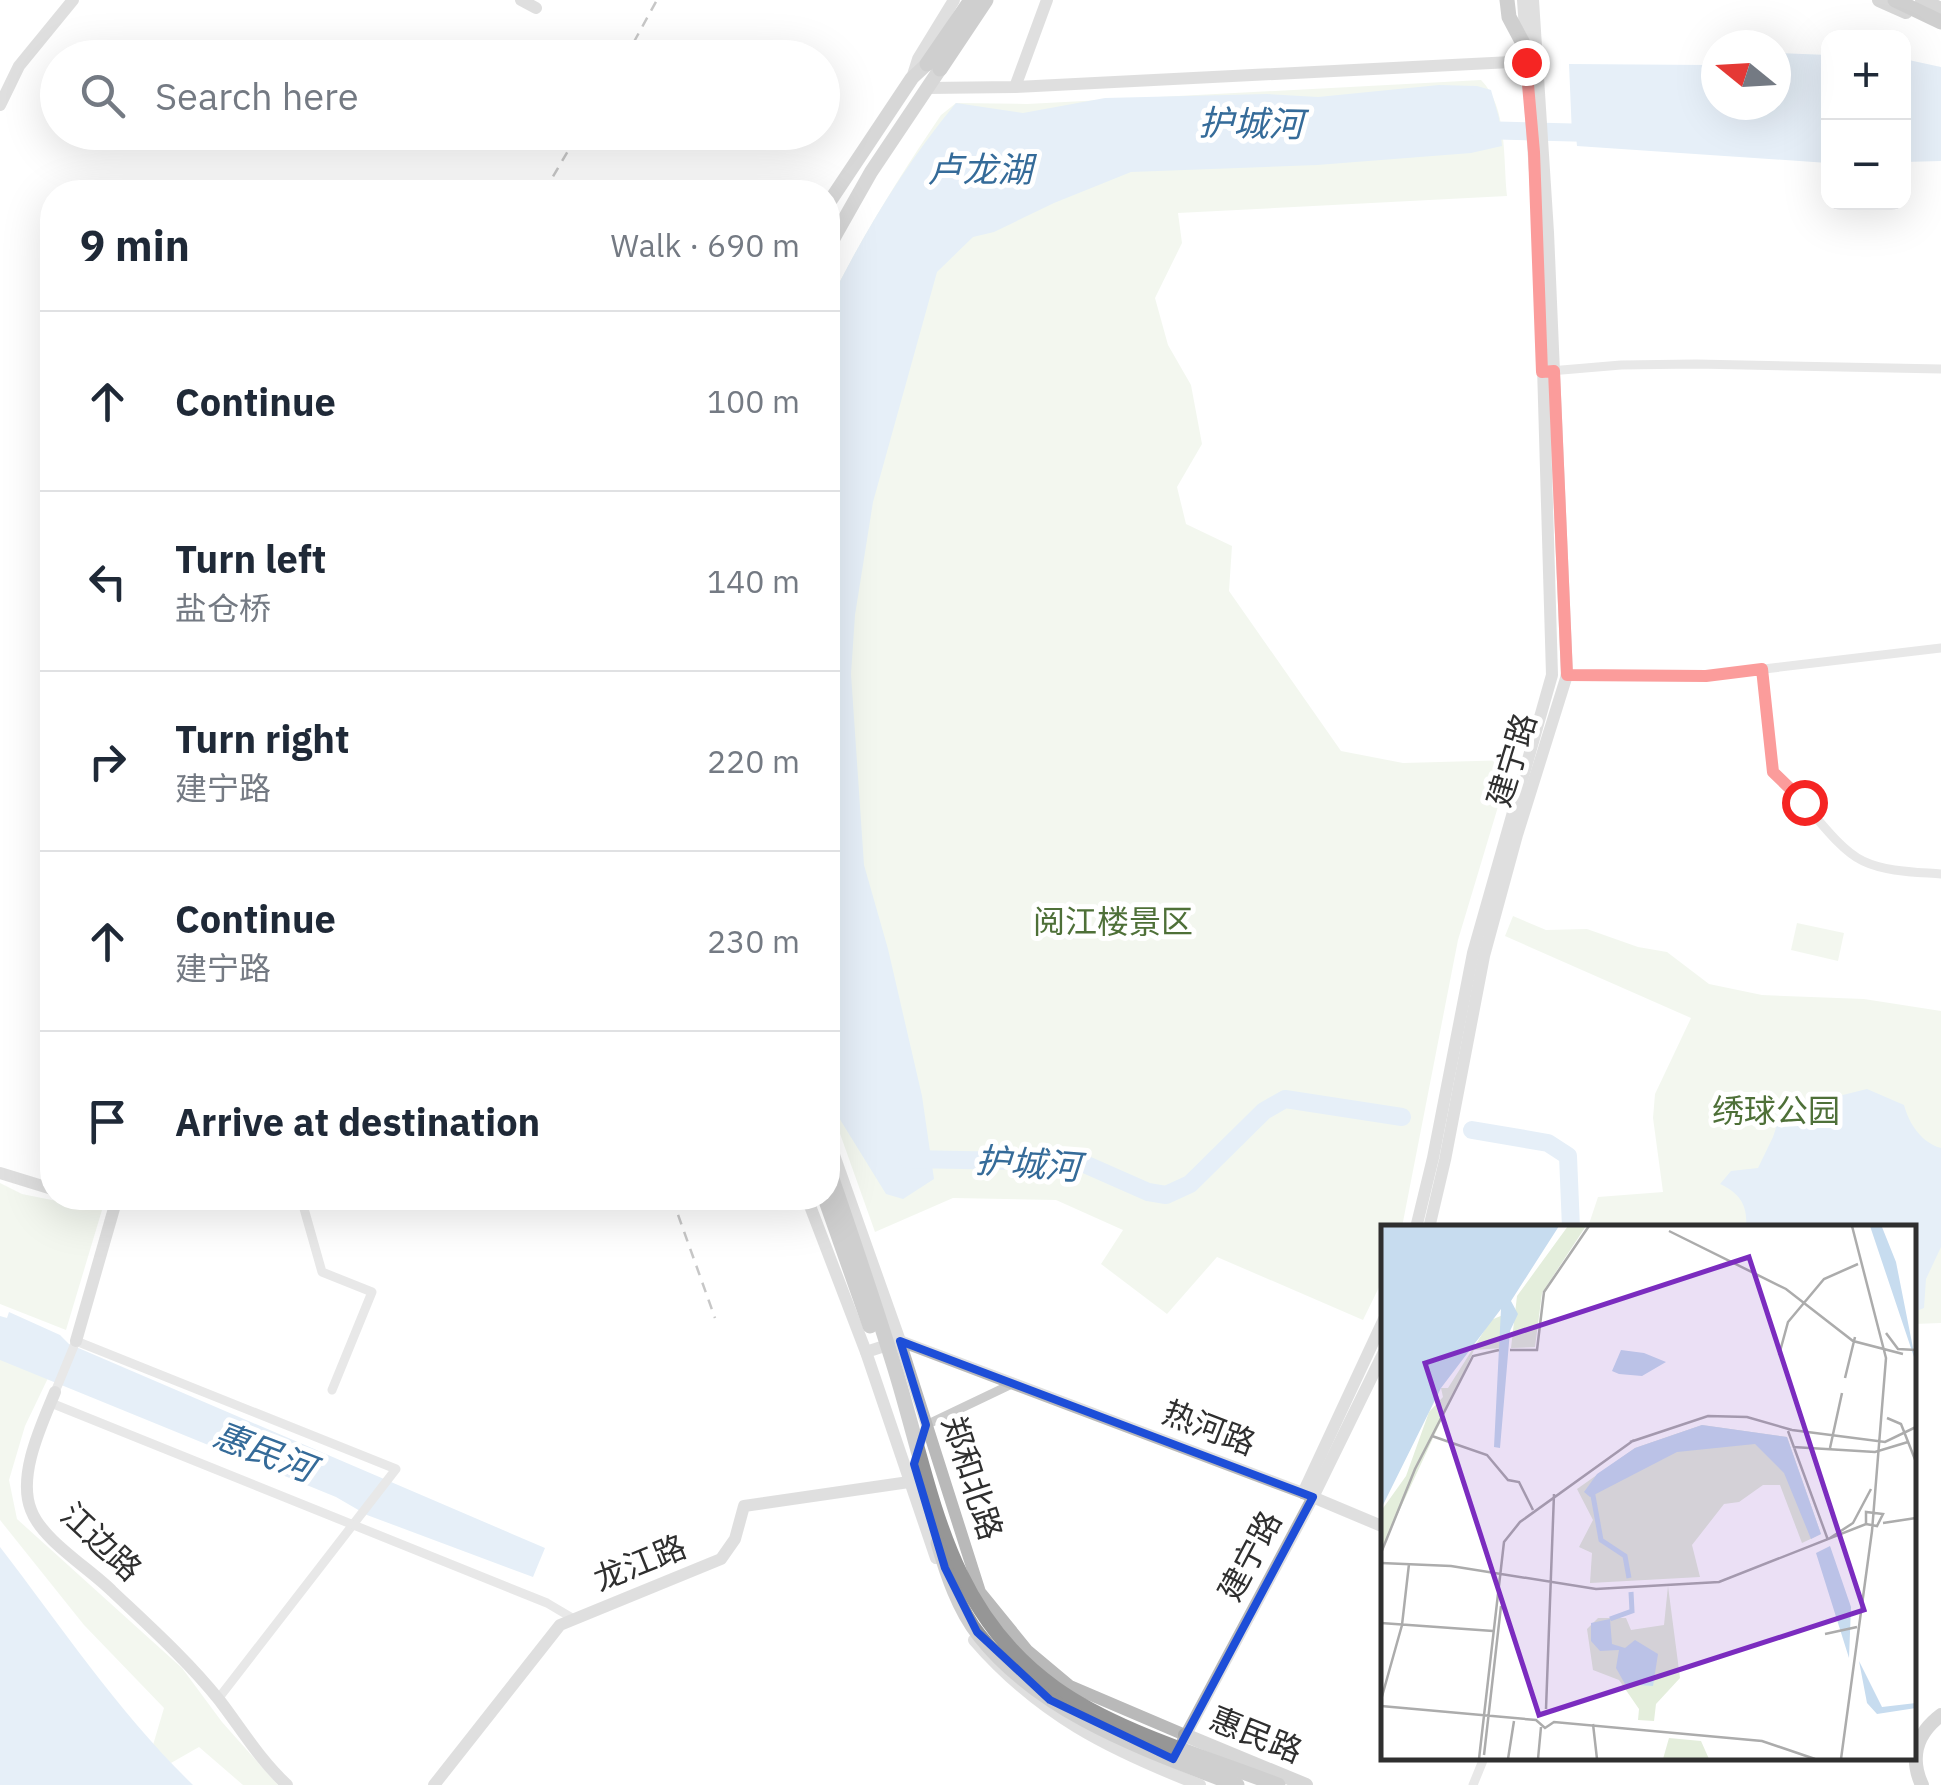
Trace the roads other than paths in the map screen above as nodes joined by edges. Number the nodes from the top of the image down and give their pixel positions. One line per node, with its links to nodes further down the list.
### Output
1 (64, 0): 20 (main road)
2 (73, 0): 23 (main road)
3 (522, 0): 15 (main road)
4 (954, 0): 19 (main road)
5 (971, 0): 18 (highway)
6 (986, 0): 18 (highway)
7 (1047, 0): 22 (main road)
8 (1508, 0): 17 (highway)
9 (1523, 0): 17 (main road, 建宁路)
10 (1533, 0): 17 (main road, 建宁路)
11 (1880, 0): 16 (main road)
12 (1895, 0): 16 (highway)
13 (1910, 0): 16 (highway)
14 (1922, 0): 16 (main road)
15 (536, 8)
16 (1941, 18)
17 (1530, 61): 22 (main road); 27 (main road, 建宁路)
18 (934, 66): 19 (main road); 21 (main road)
19 (912, 78): 24 (main road)
20 (0, 79)
21 (928, 88): 22 (main road); 25 (main road)
22 (1015, 88)
23 (0, 105)
24 (840, 186)
25 (840, 227)
26 (1941, 369): 27 (street)
27 (1548, 371): 30 (main road, 建宁路); 31 (main road, 建宁路)
28 (1941, 648): 29 (street)
29 (1762, 669): 31 (street); 32 (street)
30 (1552, 675): 31 (street); 41 (main road, 建宁路)
31 (1567, 675): 42 (main road, 建宁路)
32 (1941, 874)
33 (840, 1172): 45 (main road, 郑和北路)
34 (0, 1173): 35 (main road)
35 (40, 1185)
36 (840, 1203): 68 (highway, bridge)
37 (113, 1210): 44 (main road, 江边路)
38 (304, 1210): 49 (street)
39 (812, 1210): 46 (main road, 郑和北路)
40 (829, 1210): 67 (highway, bridge)
41 (1417, 1225)
42 (1430, 1225)
43 (1381, 1325): 53 (main road, 建宁路)
44 (76, 1341): 50 (street, 江边路); 54 (street)
45 (900, 1341): 46 (main road); 48 (main road, 热河路); 51 (main road, 郑和北路)
46 (866, 1352): 52 (main road, 郑和北路)
47 (1381, 1358): 53 (main road, 建宁路)
48 (1014, 1383): 51 (street); 53 (main road, 热河路)
49 (332, 1390)
50 (53, 1398): 54 (street); 57 (main road, 江边路)
51 (926, 1424): 52 (street); 59 (main road, 郑和北路)
52 (909, 1482): 56 (main road, 龙江路); 63 (main road, 郑和北路)
53 (1308, 1495): 55 (main road, 热河路); 59 (main road, 建宁路)
54 (355, 1523): 56 (street); 57 (street)
55 (1381, 1526)
56 (574, 1619): 65 (main road, 龙江路)
57 (218, 1699): 64 (main road, 江边路)
58 (1941, 1716): 60 (main road)
59 (1186, 1735): 63 (main road, 建宁路); 69 (main road, 惠民路)
60 (1916, 1739)
61 (1483, 1760): 70 (street)
62 (1915, 1760): 71 (main road)
63 (1164, 1779): 66 (main road, 郑和北路)
64 (287, 1785)
65 (434, 1785)
66 (1200, 1785)
67 (1236, 1785)
68 (1278, 1785)
69 (1306, 1785)
70 (1473, 1785)
71 (1922, 1785)

